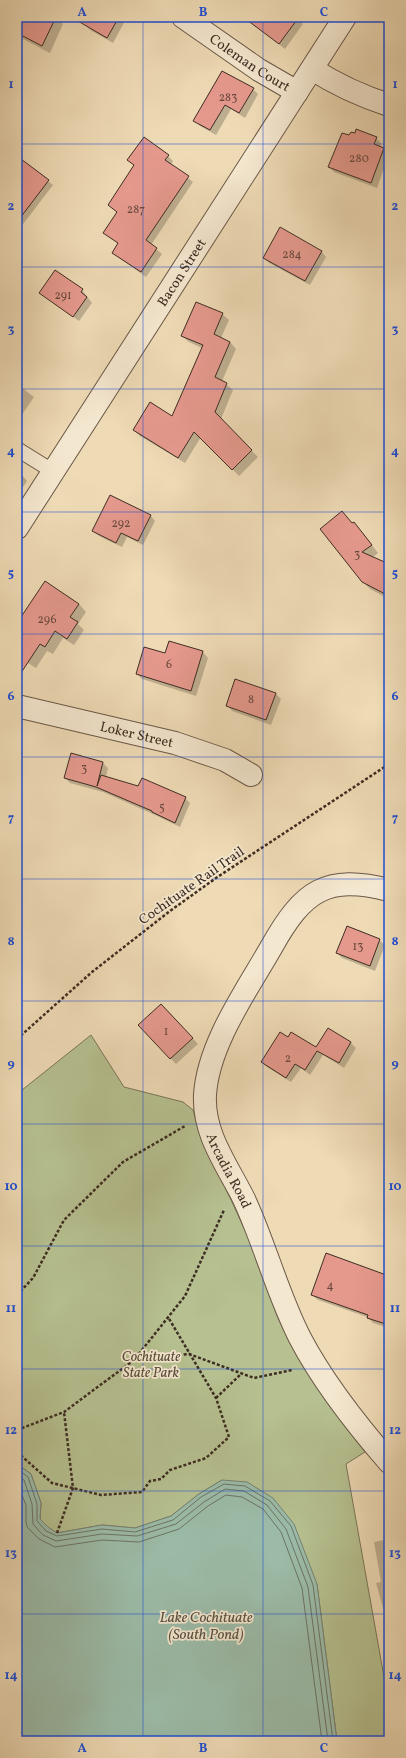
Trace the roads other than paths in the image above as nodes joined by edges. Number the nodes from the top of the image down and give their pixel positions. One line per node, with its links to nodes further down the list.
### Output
1 (183, 17): 4 (street, Coleman Court)
2 (345, 17): 3 (street, Bacon Street)
3 (312, 69): 4 (street, Bacon Street); 5 (street)
4 (297, 92): 7 (street, Bacon Street)
5 (389, 105)
6 (17, 449): 7 (lane)
7 (54, 472): 8 (street, Bacon Street)
8 (17, 528)
9 (17, 706): 10 (street, Loker Street)
10 (251, 775)
11 (389, 890): 12 (street, Arcadia Road)
12 (389, 1462)

